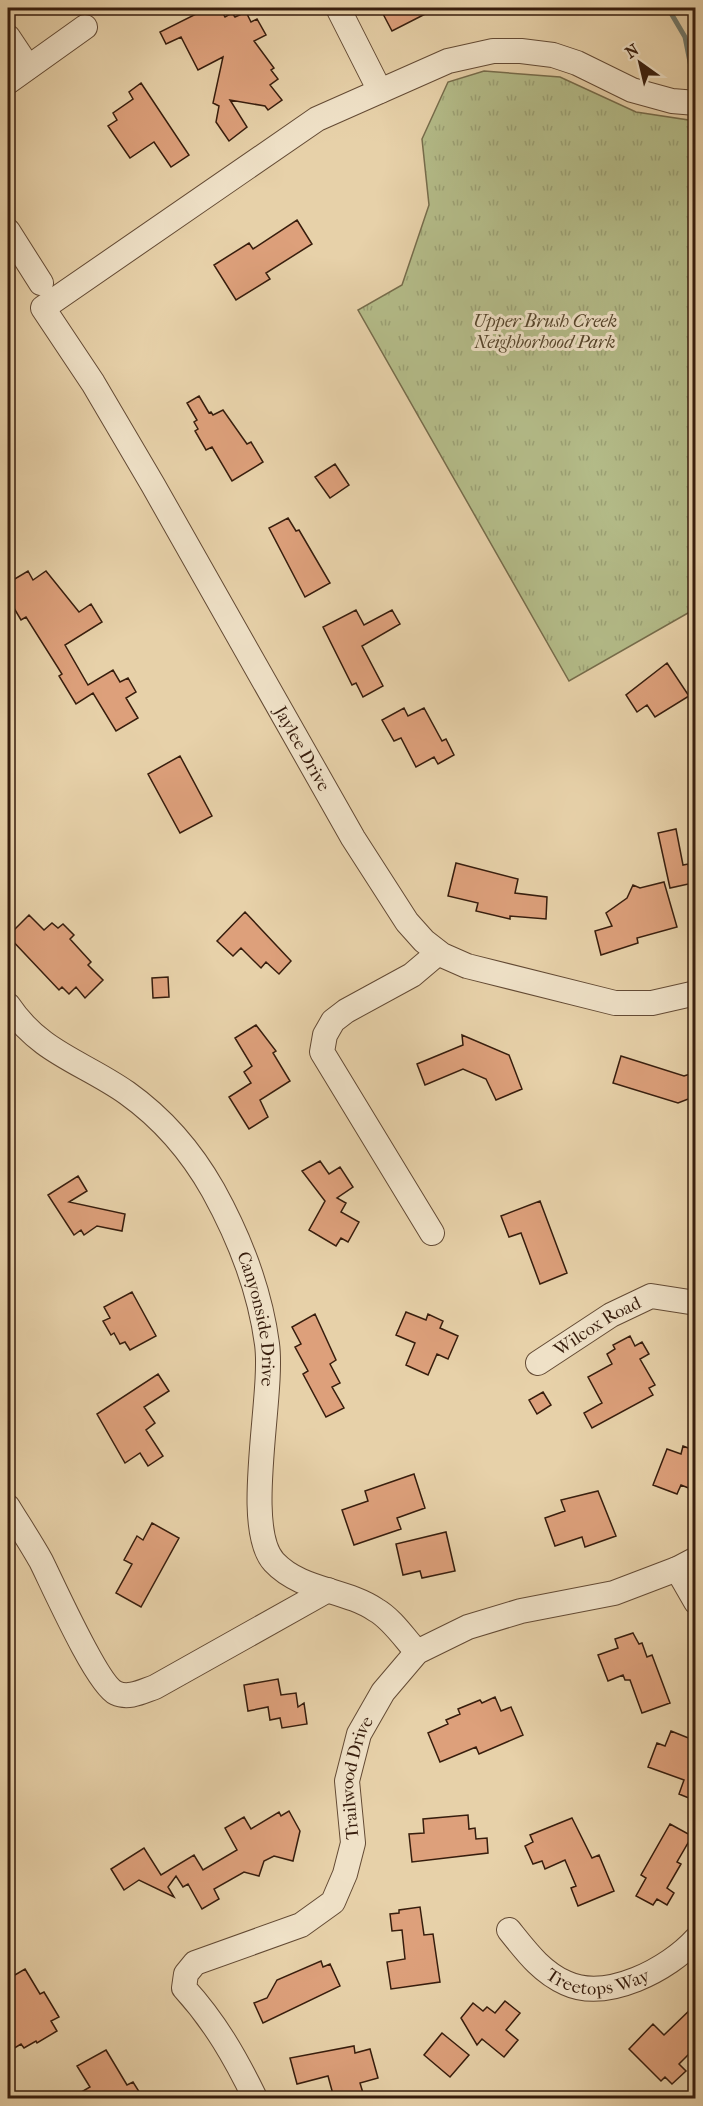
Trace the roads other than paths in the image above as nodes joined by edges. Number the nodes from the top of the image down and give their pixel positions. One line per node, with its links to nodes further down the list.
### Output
1 (338, 8): 6 (street)
2 (85, 27): 4 (street)
3 (8, 37): 4 (street)
4 (28, 67): 5 (street)
5 (8, 82)
6 (380, 91): 7 (street); 10 (street, Jaylee Drive)
7 (696, 103)
8 (8, 231): 9 (street)
9 (41, 283)
10 (438, 953): 11 (street, Jaylee Drive); 13 (street)
11 (696, 993)
12 (8, 1005): 18 (street, Canyonside Drive)
13 (432, 1233)
14 (696, 1303): 15 (street, Wilcox Road)
15 (538, 1363)
16 (8, 1507): 18 (street)
17 (686, 1564): 19 (street); 20 (street, Trailwood Drive)
18 (328, 1590): 20 (street, Canyonside Drive)
19 (696, 1602)
20 (417, 1652): 23 (street, Trailwood Drive)
21 (510, 1930): 22 (street, Treetops Way)
22 (696, 1939)
23 (255, 2098)

